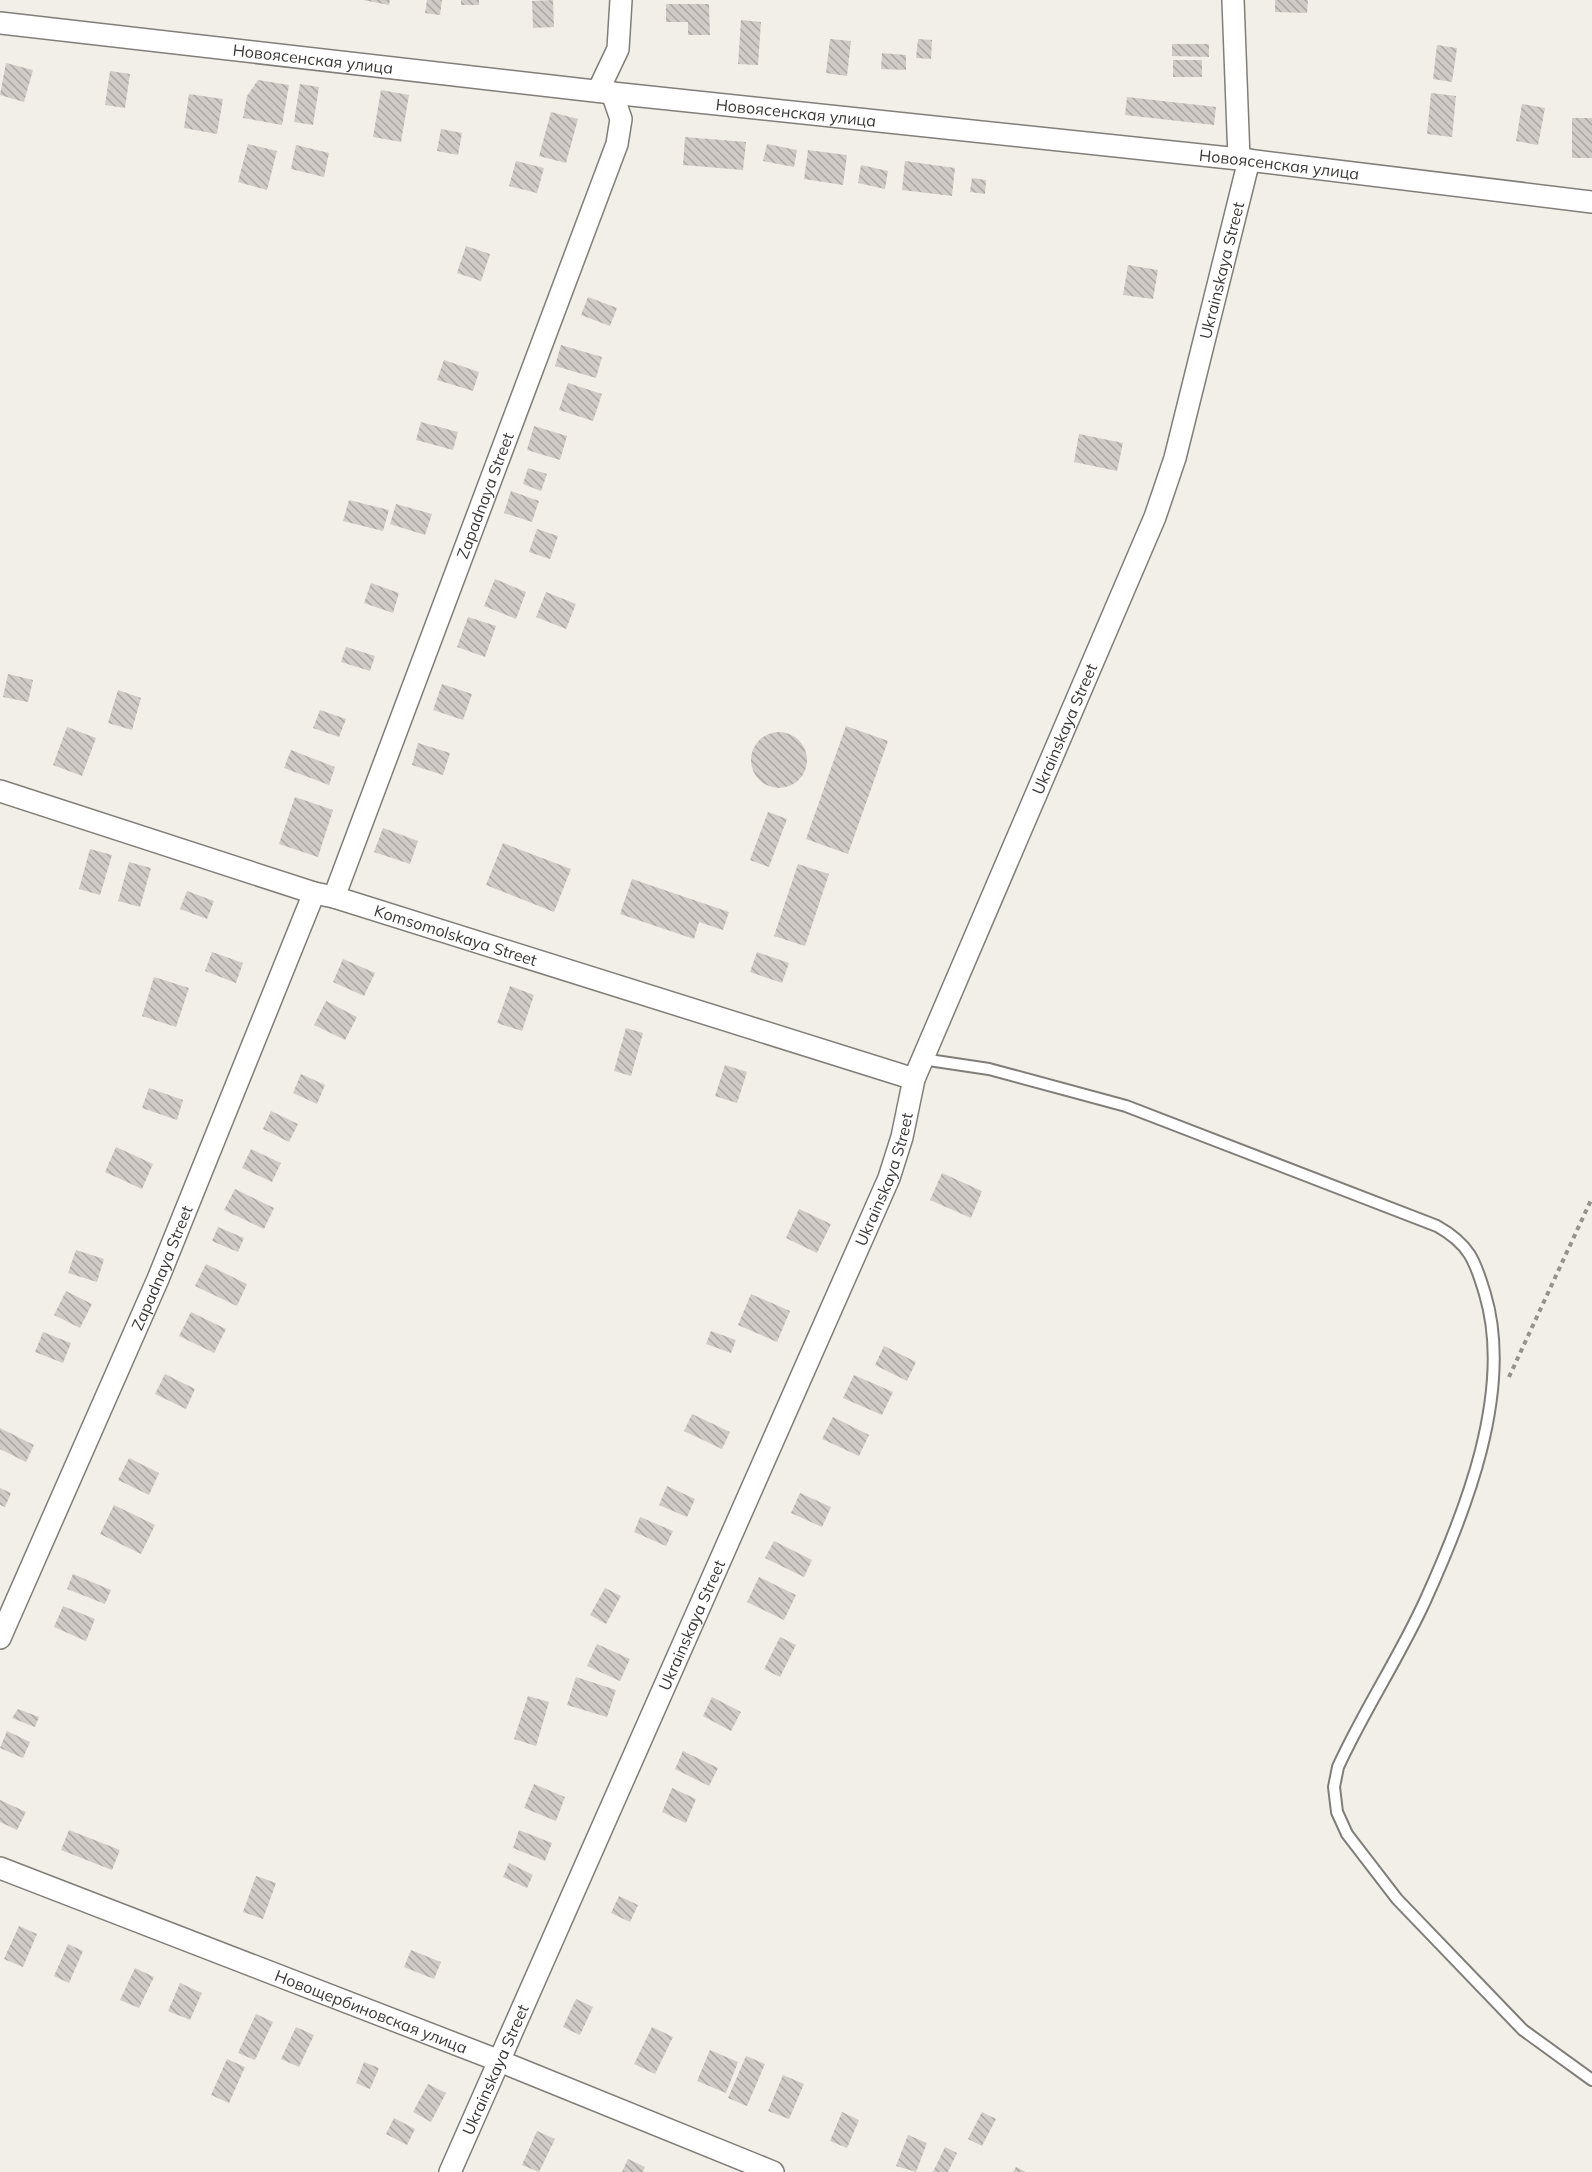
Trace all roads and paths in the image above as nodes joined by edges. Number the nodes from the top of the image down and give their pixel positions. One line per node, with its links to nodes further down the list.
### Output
1 (621, 0): 4 (street)
2 (1233, 0): 5 (street, Ukrainskaya Street)
3 (0, 23): 4 (street, Новоясенская улица)
4 (605, 92): 5 (street, Новоясенская улица); 8 (street, Zapadnaya Street)
5 (1244, 159): 6 (street, Новоясенская улица); 9 (street, Ukrainskaya Street)
6 (1592, 202)
7 (0, 791): 8 (street, Komsomolskaya Street)
8 (324, 895): 10 (street, Komsomolskaya Street); 13 (street, Zapadnaya Street)
9 (922, 1059): 10 (street, Ukrainskaya Street); 16 (lane)
10 (914, 1079): 15 (street, Ukrainskaya Street)
11 (1592, 1198): 12 (path)
12 (1505, 1387)
13 (0, 1638)
14 (0, 1868): 15 (street, Новощербиновская улица)
15 (497, 2060): 17 (street, Ukrainskaya Street); 18 (street, Новощербиновская улица)
16 (1592, 2080)
17 (450, 2172)
18 (773, 2172)

